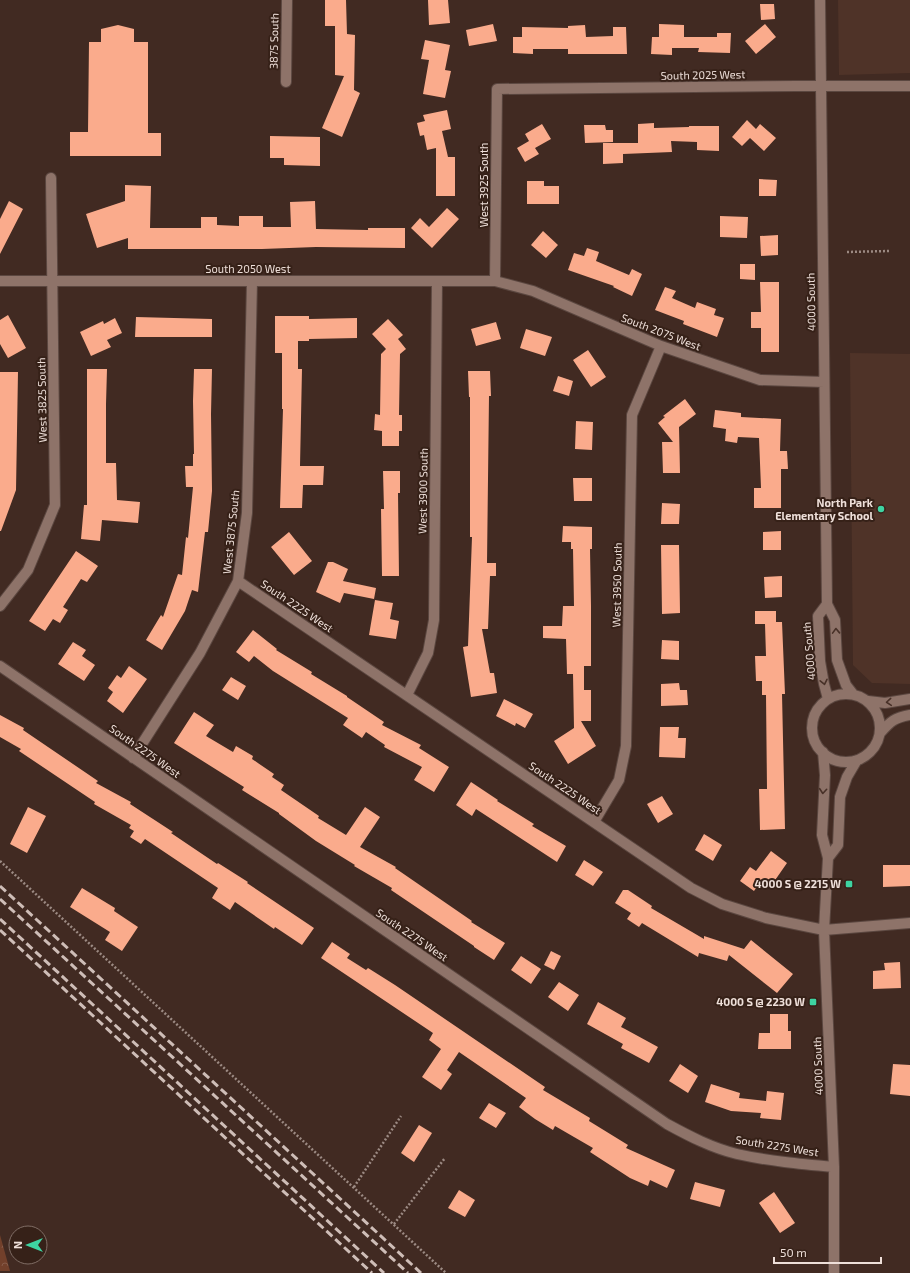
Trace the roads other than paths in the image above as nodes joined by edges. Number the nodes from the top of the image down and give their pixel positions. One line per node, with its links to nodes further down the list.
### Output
1 (287, 0): 3 (street, 3875 South)
2 (820, 0): 4 (street, 4000 South)
3 (286, 82)
4 (820, 86): 5 (street, South 2025 West); 6 (street, South 2025 West); 14 (street, 4000 South)
5 (910, 86)
6 (497, 89): 12 (street, West 3925 South)
7 (51, 178): 9 (street, West 3825 South)
8 (0, 281): 9 (street, South 2050 West)
9 (53, 281): 10 (street, South 2050 West); 17 (street, West 3825 South)
10 (252, 281): 11 (street, South 2050 West); 15 (street, West 3875 South)
11 (437, 281): 12 (street, South 2050 West); 20 (street, West 3900 South)
12 (495, 281): 13 (street, South 2075 West)
13 (661, 346): 14 (street, South 2075 West); 29 (street, West 3950 South)
14 (824, 382): 16 (street, 4000 South)
15 (238, 581): 20 (street, South 2225 West); 27 (street, West 3875 South)
16 (827, 604): 19 (street, 4000 South, one-way to 16); 21 (street, 4000 South, one-way to 21)
17 (0, 606)
18 (0, 666): 27 (street, South 2275 West)
19 (853, 694): 21 (street); 23 (street)
20 (407, 695): 29 (street, South 2225 West)
21 (828, 699): 26 (street)
22 (910, 699): 23 (street, one-way to 23)
23 (868, 702): 25 (street)
24 (910, 714): 25 (street)
25 (880, 733): 28 (street)
26 (823, 752): 28 (street); 30 (street, 4000 South, one-way to 30)
27 (133, 758): 33 (street, South 2275 West)
28 (857, 760): 30 (street, 4000 South)
29 (594, 822): 32 (street, South 2225 West)
30 (828, 858): 32 (street, 4000 South)
31 (910, 923): 32 (street, South 2225 West)
32 (824, 930): 33 (street, 4000 South)
33 (834, 1167): 34 (street, 4000 South)
34 (834, 1273)

